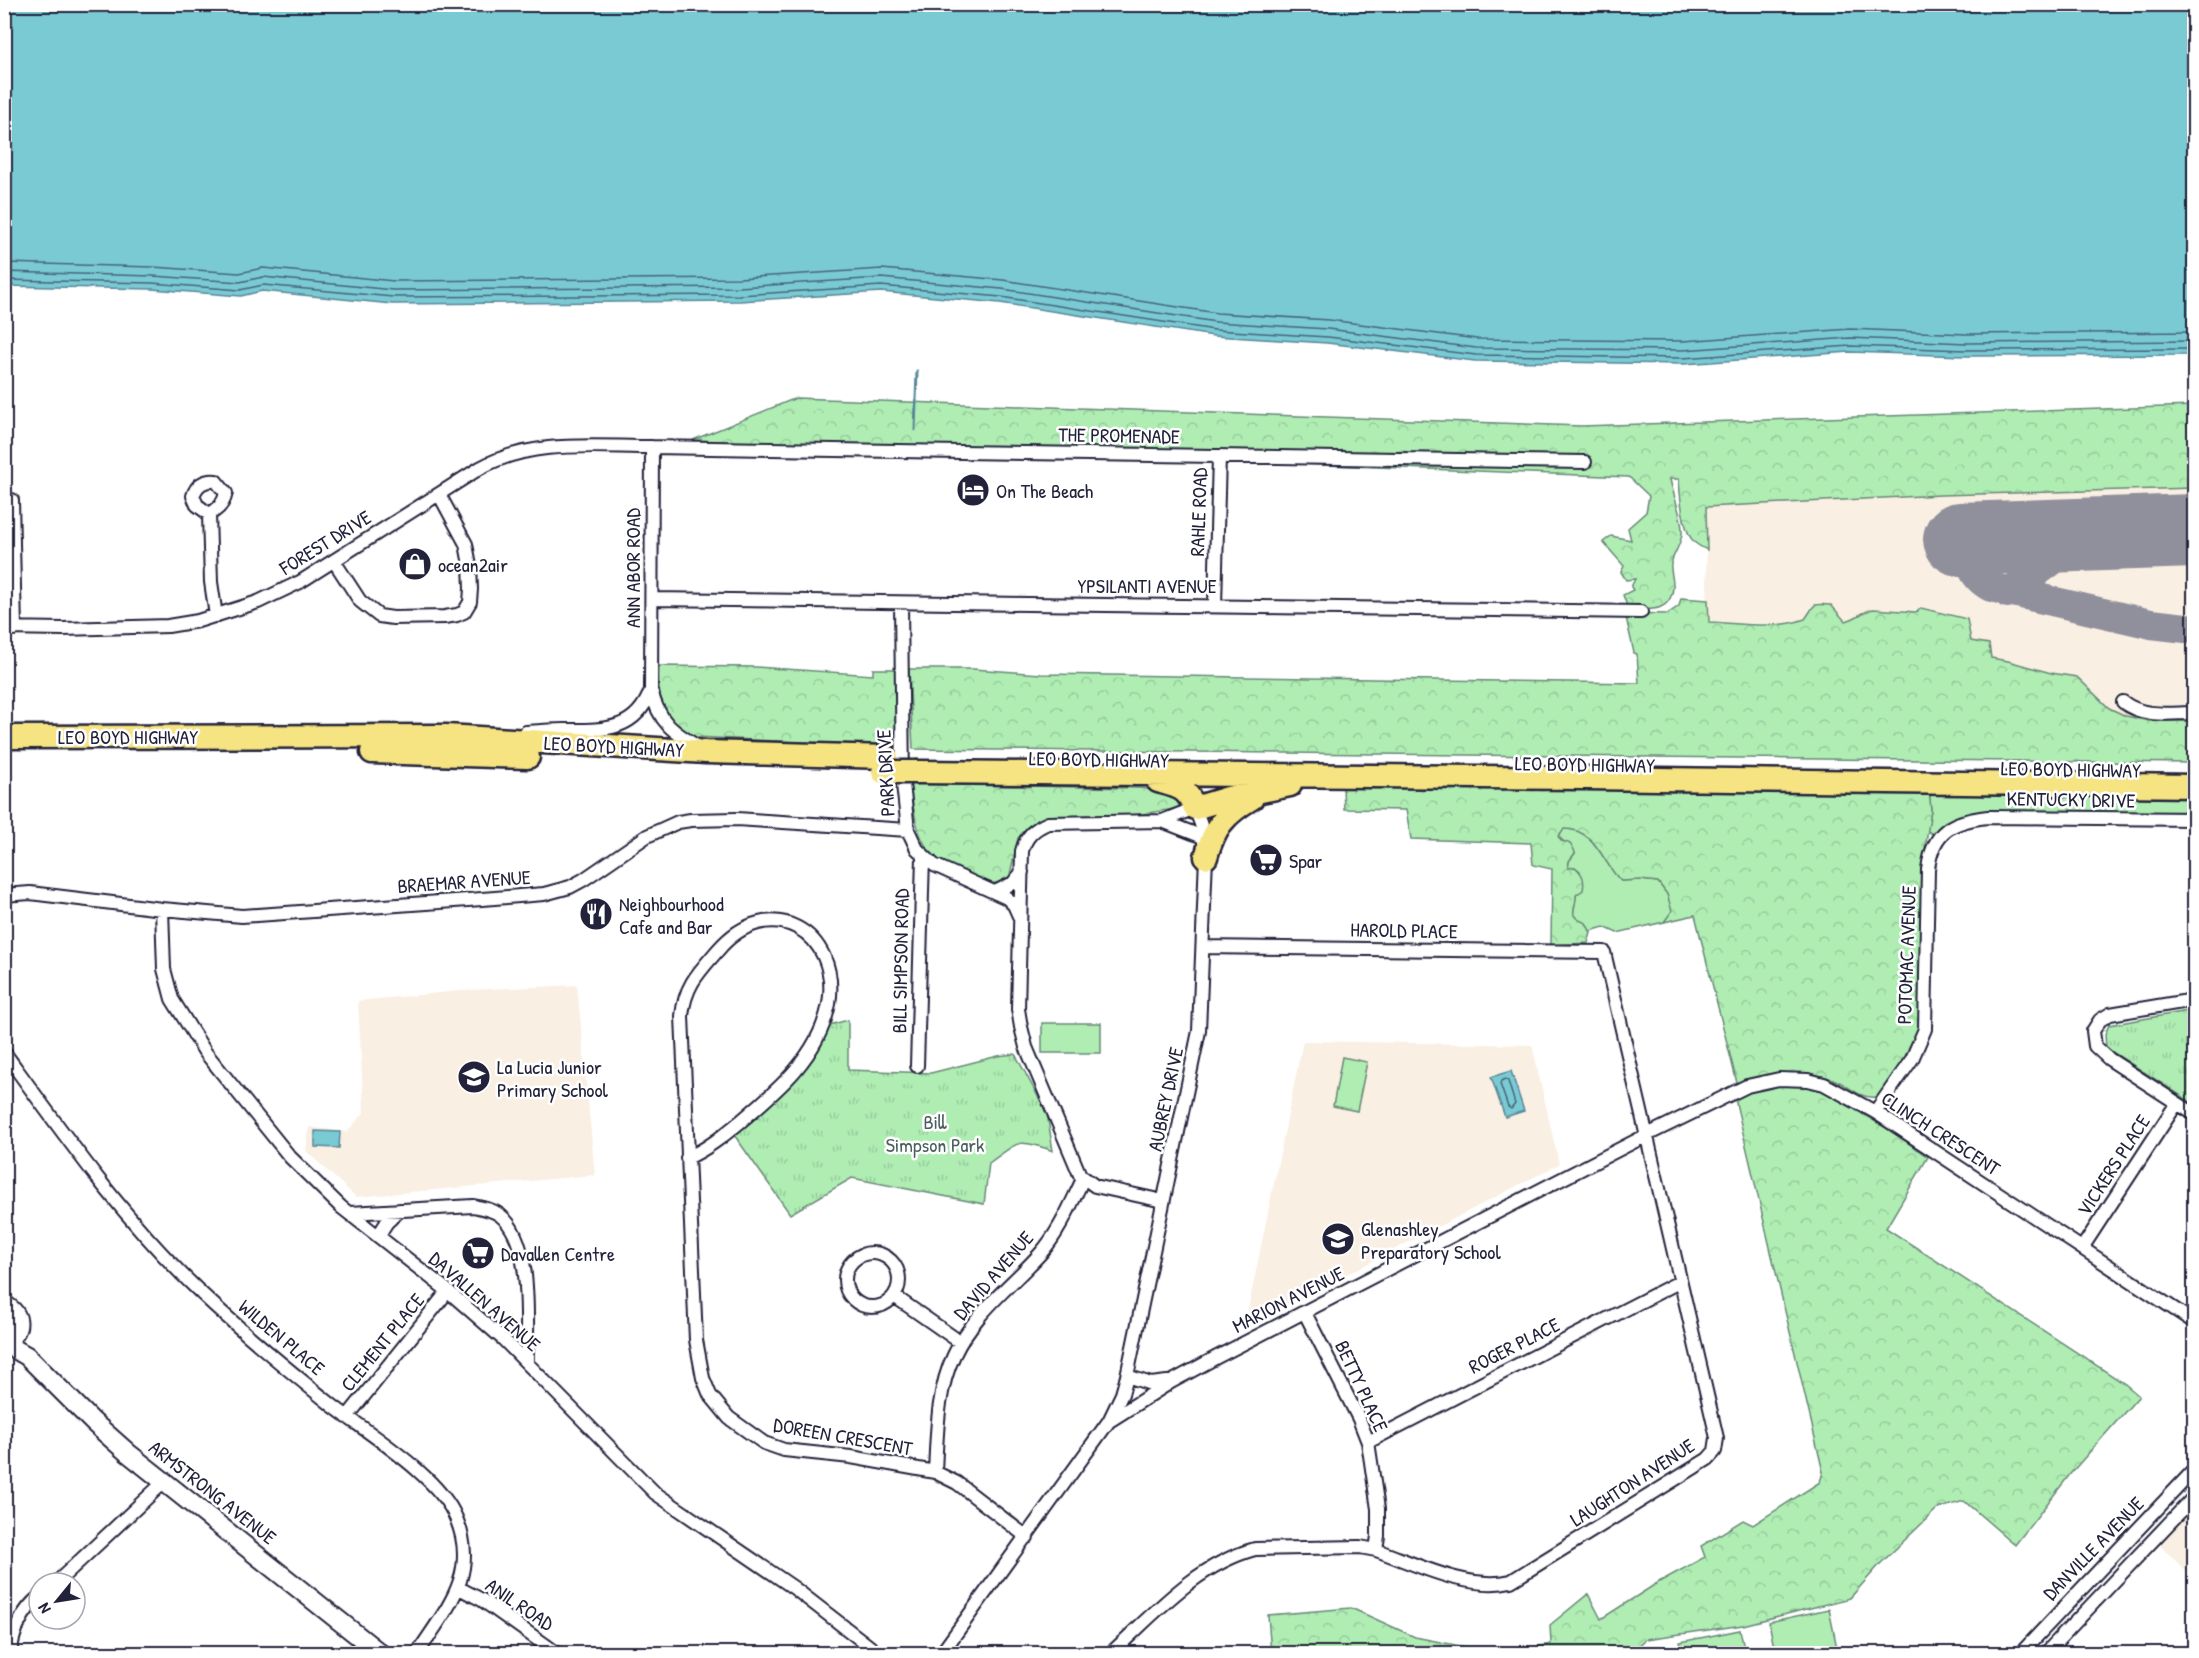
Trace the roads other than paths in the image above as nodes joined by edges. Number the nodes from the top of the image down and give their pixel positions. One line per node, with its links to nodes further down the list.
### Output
1 (652, 447): 2 (street, THE PROMENADE); 4 (street, FOREST DRIVE); 8 (street, ANN ABOR ROAD)
2 (1219, 456): 3 (street, THE PROMENADE); 10 (street, RAHLE ROAD)
3 (1585, 462)
4 (439, 494): 7 (street, FOREST DRIVE); 7 (street)
5 (12, 500): 13 (street)
6 (208, 514): 12 (street)
7 (334, 561): 12 (street, FOREST DRIVE)
8 (652, 599): 9 (street, YPSILANTI AVENUE); 14 (street, ANN ABOR ROAD)
9 (901, 603): 10 (street, YPSILANTI AVENUE); 32 (street, PARK DRIVE)
10 (1215, 605): 11 (street, YPSILANTI AVENUE)
11 (1641, 612)
12 (216, 615): 13 (street, FOREST DRIVE)
13 (10, 628)
14 (651, 690): 17 (street, ANN ABOR ROAD); 20 (street, ANN ABOR ROAD)
15 (2123, 702): 16 (street)
16 (2194, 713)
17 (446, 736): 18 (highway, LEO BOYD HIGHWAY); 20 (highway, LEO BOYD HIGHWAY)
18 (4, 737)
19 (4, 752): 21 (highway, LEO BOYD HIGHWAY)
20 (706, 752): 21 (highway, LEO BOYD HIGHWAY)
21 (885, 765): 22 (highway, LEO BOYD HIGHWAY)
22 (918, 765): 23 (highway, LEO BOYD HIGHWAY); 24 (highway, LEO BOYD HIGHWAY)
23 (2194, 771)
24 (1134, 775): 25 (highway, LEO BOYD HIGHWAY); 28 (highway)
25 (1369, 776): 26 (highway); 27 (highway, LEO BOYD HIGHWAY)
26 (1285, 786): 28 (highway); 33 (highway)
27 (2194, 786)
28 (1195, 808): 30 (street); 33 (street, AUBREY DRIVE)
29 (2194, 819): 31 (street, KENTUCKY DRIVE)
30 (1162, 821): 33 (street); 35 (street)
31 (1949, 827): 46 (street, POTOMAC AVENUE)
32 (908, 830): 34 (street, PARK DRIVE); 38 (street, BRAEMAR AVENUE)
33 (1205, 847): 40 (street, AUBREY DRIVE)
34 (923, 857): 36 (street, PARK DRIVE); 44 (street, BILL SIMPSON ROAD)
35 (1022, 872): 36 (street); 39 (street)
36 (994, 892): 39 (street, PARK DRIVE)
37 (4, 895): 38 (street, BRAEMAR AVENUE)
38 (162, 909): 53 (street, DAVALLEN AVENUE)
39 (1020, 917): 50 (street)
40 (1204, 946): 41 (street, HAROLD PLACE); 51 (street, AUBREY DRIVE)
41 (1604, 952): 48 (street, LAUGHTON AVENUE)
42 (2194, 1000): 45 (street, VICKERS PLACE)
43 (4, 1052): 68 (street, WILDEN PLACE)
44 (917, 1066)
45 (2177, 1103): 47 (street, VICKERS PLACE); 55 (street, VICKERS PLACE)
46 (1875, 1113): 48 (street, CLINCH CRESCENT); 55 (street, CLINCH CRESCENT)
47 (2194, 1114)
48 (1647, 1135): 56 (street, LAUGHTON AVENUE); 60 (street, MARION AVENUE)
49 (687, 1158): 49 (street, DOREEN CRESCENT); 72 (street, DOREEN CRESCENT)
50 (1083, 1179): 51 (street); 63 (street, DAVID AVENUE)
51 (1163, 1201): 65 (street, AUBREY DRIVE)
52 (400, 1210): 53 (street); 54 (street); 64 (street)
53 (350, 1214): 54 (street, DAVALLEN AVENUE)
54 (378, 1236): 57 (street, DAVALLEN AVENUE)
55 (2082, 1248): 61 (street, CLINCH CRESCENT)
56 (1679, 1282): 70 (street, ROGER PLACE); 76 (street, LAUGHTON AVENUE)
57 (448, 1291): 64 (street, DAVALLEN AVENUE); 68 (street, CLEMENT PLACE)
58 (894, 1296): 58 (street); 63 (street)
59 (4, 1305): 62 (street, ARMSTRONG AVENUE)
60 (1305, 1313): 66 (street, MARION AVENUE); 70 (street, BETTY PLACE)
61 (2194, 1322)
62 (9, 1337): 73 (street, ARMSTRONG AVENUE)
63 (960, 1342): 72 (street, DAVID AVENUE)
64 (527, 1362): 84 (street, DAVALLEN AVENUE)
65 (1127, 1376): 66 (street, MARION AVENUE); 67 (street, AUBREY DRIVE)
66 (1171, 1382): 69 (street, MARION AVENUE)
67 (1122, 1394): 69 (street, MARION AVENUE)
68 (347, 1417): 78 (street, WILDEN PLACE)
69 (1109, 1421): 75 (street, MARION AVENUE)
70 (1368, 1442): 76 (street, BETTY PLACE)
71 (2194, 1470): 87 (street, DANVILLE AVENUE)
72 (935, 1472): 75 (street, DOREEN CRESCENT)
73 (164, 1482): 77 (street); 81 (street, ARMSTRONG AVENUE)
74 (2194, 1497): 88 (street, DANVILLE AVENUE)
75 (1027, 1537): 85 (street, MARION AVENUE)
76 (1376, 1550): 86 (street, LAUGHTON AVENUE)
77 (69, 1571)
78 (459, 1588): 82 (street, WILDEN PLACE); 83 (street, ANIL ROAD)
79 (27, 1610): 80 (street)
80 (10, 1653)
81 (381, 1653)
82 (417, 1653)
83 (558, 1653)
84 (879, 1653)
85 (941, 1653)
86 (1110, 1653)
87 (2019, 1653)
88 (2045, 1653)

